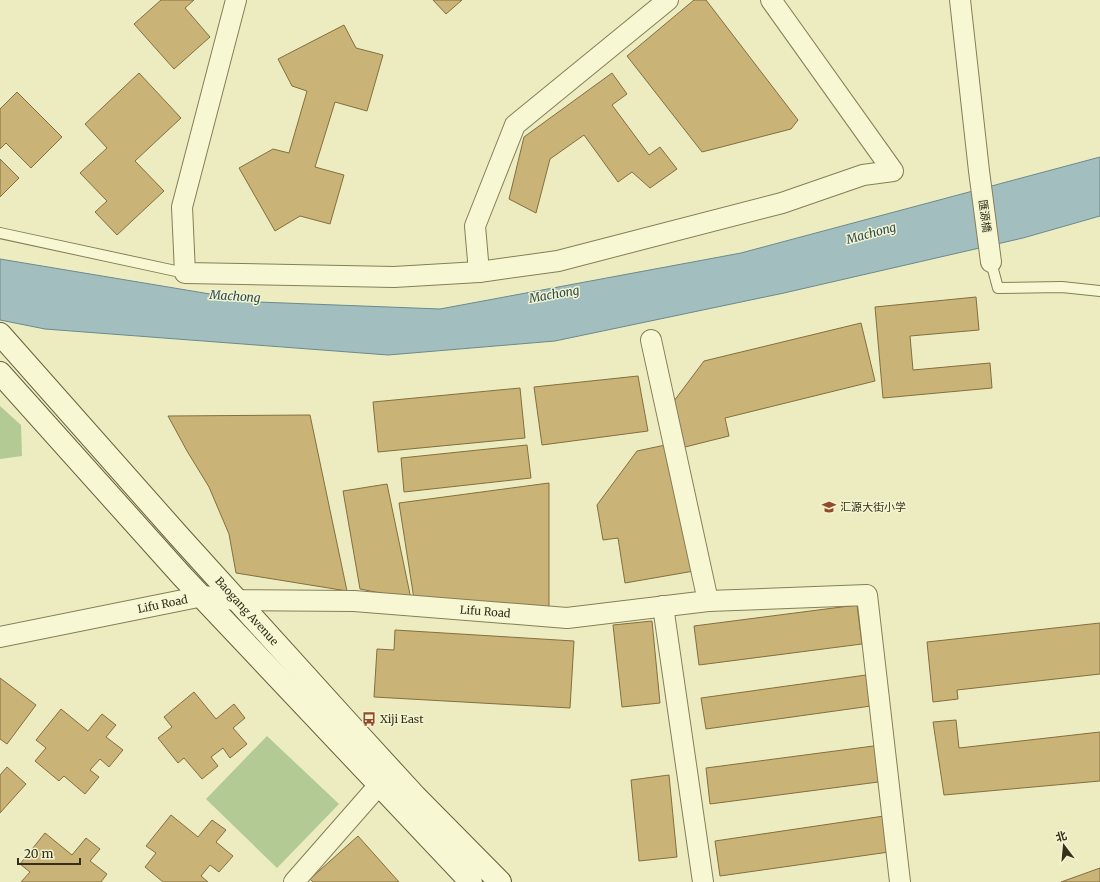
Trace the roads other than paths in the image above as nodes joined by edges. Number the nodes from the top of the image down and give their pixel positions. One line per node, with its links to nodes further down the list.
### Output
1 (236, 0): 8 (street)
2 (668, 0): 7 (street)
3 (960, 0): 6 (street, 匯源橋)
4 (774, 1): 7 (street)
5 (0, 233): 8 (lane)
6 (991, 262): 9 (lane)
7 (479, 272): 8 (street)
8 (185, 273)
9 (1100, 291)
10 (0, 334): 14 (main road, Baogang Avenue)
11 (651, 340): 15 (street)
12 (0, 374): 13 (main road, Baogang Avenue)
13 (203, 596): 14 (street, Lifu Road); 17 (street, Lifu Road); 18 (main road, Baogang Avenue)
14 (236, 600): 16 (street, Lifu Road); 21 (main road, Baogang Avenue)
15 (708, 601): 16 (street, Lifu Road); 23 (street, Lifu Road)
16 (664, 606): 22 (street)
17 (0, 637)
18 (379, 785): 19 (street); 20 (main road, Baogang Avenue)
19 (294, 882)
20 (471, 882)
21 (500, 882)
22 (703, 882)
23 (900, 882)

